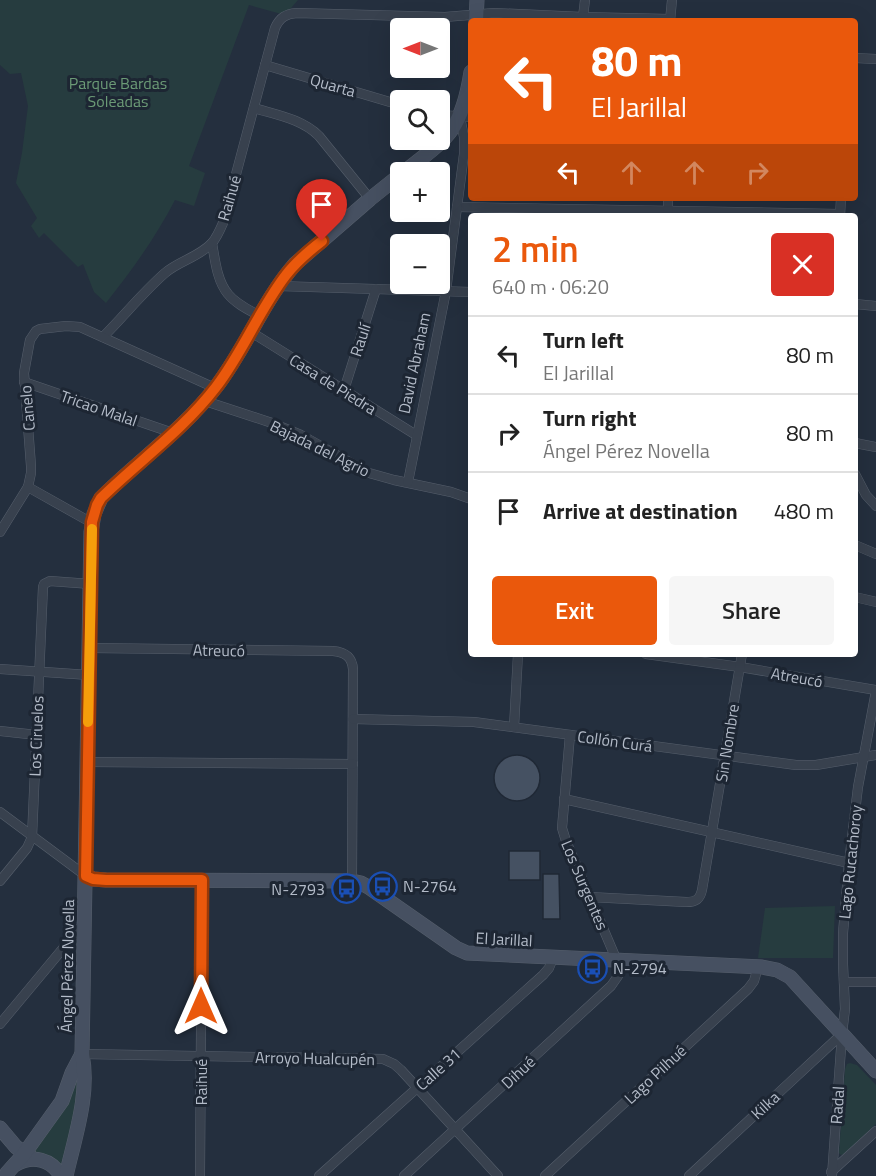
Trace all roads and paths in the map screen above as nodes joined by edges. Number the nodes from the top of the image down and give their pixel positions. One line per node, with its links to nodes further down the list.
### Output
1 (585, 0): 4 (street)
2 (672, 0): 6 (street)
3 (477, 9): 4 (street); 9 (street, Raihué)
4 (584, 17): 5 (street)
5 (613, 18)
6 (670, 18)
7 (858, 58): 8 (street)
8 (876, 59)
9 (265, 65): 11 (street, Quarta); 12 (street, Raihué)
10 (468, 89): 14 (main road, David Abraham)
11 (390, 102)
12 (254, 108): 17 (street); 21 (street, Raihué)
13 (450, 116): 14 (street)
14 (465, 117): 15 (main road, Ángel Pérez Novella); 18 (street, David Abraham)
15 (417, 162)
16 (390, 183): 17 (main road, Ángel Pérez Novella)
17 (370, 199): 23 (main road, Ángel Pérez Novella)
18 (457, 207): 19 (street); 22 (street, David Abraham)
19 (591, 213): 20 (street)
20 (668, 213)
21 (212, 243): 31 (street); 33 (street, Raihué)
22 (450, 260)
23 (278, 286): 24 (street); 31 (main road, Ángel Pérez Novella)
24 (376, 289): 25 (street); 36 (street, Raulí)
25 (390, 289)
26 (450, 291): 27 (street)
27 (468, 292)
28 (445, 294): 39 (street, David Abraham)
29 (858, 304): 30 (street)
30 (876, 306)
31 (260, 316): 32 (main road, Ángel Pérez Novella)
32 (251, 332): 35 (main road, Ángel Pérez Novella); 36 (street, Casa de Piedra)
33 (104, 337): 34 (street, Canelo); 35 (street)
34 (24, 382): 38 (street, Tricao Malal); 44 (street, Canelo)
35 (215, 388): 37 (main road, Ángel Pérez Novella)
36 (344, 390): 39 (street, Casa de Piedra)
37 (205, 401): 38 (main road, Ángel Pérez Novella); 43 (street, Bajada del Agrio)
38 (173, 434): 47 (main road, Ángel Pérez Novella)
39 (416, 435): 43 (street, David Abraham)
40 (858, 444): 41 (street)
41 (876, 447)
42 (858, 480): 46 (street)
43 (408, 483): 45 (street, Bajada del Agrio)
44 (28, 487): 47 (street); 48 (street)
45 (468, 497)
46 (876, 506)
47 (92, 522): 51 (main road, Ángel Pérez Novella)
48 (0, 532)
49 (858, 546): 50 (street)
50 (876, 554)
51 (91, 584): 54 (main road, Ángel Pérez Novella); 60 (street, Los Ciruelos)
52 (858, 598): 53 (street)
53 (876, 602)
54 (90, 648): 61 (main road, Ángel Pérez Novella); 63 (street, Atreucó)
55 (518, 657): 64 (street)
56 (668, 657): 58 (street, Atreucó)
57 (742, 657): 58 (street, Sin Nombre)
58 (740, 667): 62 (street, Atreucó); 69 (street, Sin Nombre)
59 (0, 669): 60 (street)
60 (39, 672): 61 (street); 66 (street, Los Ciruelos)
61 (89, 675): 71 (main road, Ángel Pérez Novella)
62 (876, 691): 70 (street, Lago Rucachoroy)
63 (353, 719): 64 (street, Collón Curá); 72 (street)
64 (514, 727): 67 (street, Collón Curá)
65 (0, 731): 66 (street)
66 (36, 735): 76 (street, Los Ciruelos)
67 (570, 735): 69 (street, Collón Curá); 73 (street, Los Surgentes)
68 (876, 755): 70 (street, Collón Curá)
69 (724, 756): 70 (street, Collón Curá); 75 (street, Sin Nombre)
70 (863, 758): 77 (street, Lago Rucachoroy)
71 (88, 762): 72 (street); 78 (main road, Ángel Pérez Novella)
72 (353, 764): 81 (street)
73 (564, 800): 75 (street); 82 (street, Los Surgentes)
74 (0, 812): 76 (street, El Jarillal)
75 (712, 833): 77 (street); 82 (street, Sin Nombre)
76 (32, 837): 78 (street, El Jarillal); 80 (street)
77 (849, 863): 87 (street, Lago Rucachoroy)
78 (86, 876): 79 (main road, El Jarillal); 83 (main road, Ángel Pérez Novella)
79 (202, 880): 81 (main road, El Jarillal); 92 (street, Raihué)
80 (0, 881)
81 (352, 881): 84 (main road, El Jarillal)
82 (590, 897): 85 (street, Los Surgentes)
83 (85, 921): 89 (street); 91 (main road, Ángel Pérez Novella)
84 (554, 958): 85 (main road, El Jarillal); 94 (street, Calle 31)
85 (617, 961): 86 (main road, El Jarillal); 96 (street, Dihué)
86 (758, 967): 90 (main road, El Jarillal); 107 (street, Lago Pilhué)
87 (844, 982): 88 (street); 90 (street, Lago Rucachoroy)
88 (876, 982)
89 (0, 1024)
90 (842, 1034): 93 (main road, El Jarillal); 100 (street, Radal); 108 (street, Kilka)
91 (82, 1054): 92 (street, Arroyo Hualcupén); 98 (main road, Ángel Pérez Novella); 102 (main road, Ángel Pérez Novella)
92 (201, 1056): 94 (street, Arroyo Hualcupén); 103 (street, Raihué)
93 (876, 1071)
94 (417, 1088): 96 (street, Arroyo Hualcupén); 104 (street, Calle 31)
95 (0, 1128): 98 (main road)
96 (455, 1129): 105 (street, Dihué); 106 (street, Arroyo Hualcupén)
97 (876, 1131): 100 (street)
98 (29, 1156): 99 (main road, Ángel Pérez Novella); 101 (main road)
99 (10, 1170)
100 (831, 1174)
101 (61, 1176)
102 (66, 1176)
103 (200, 1176)
104 (318, 1176)
105 (404, 1176)
106 (498, 1176)
107 (545, 1176)
108 (689, 1176)

